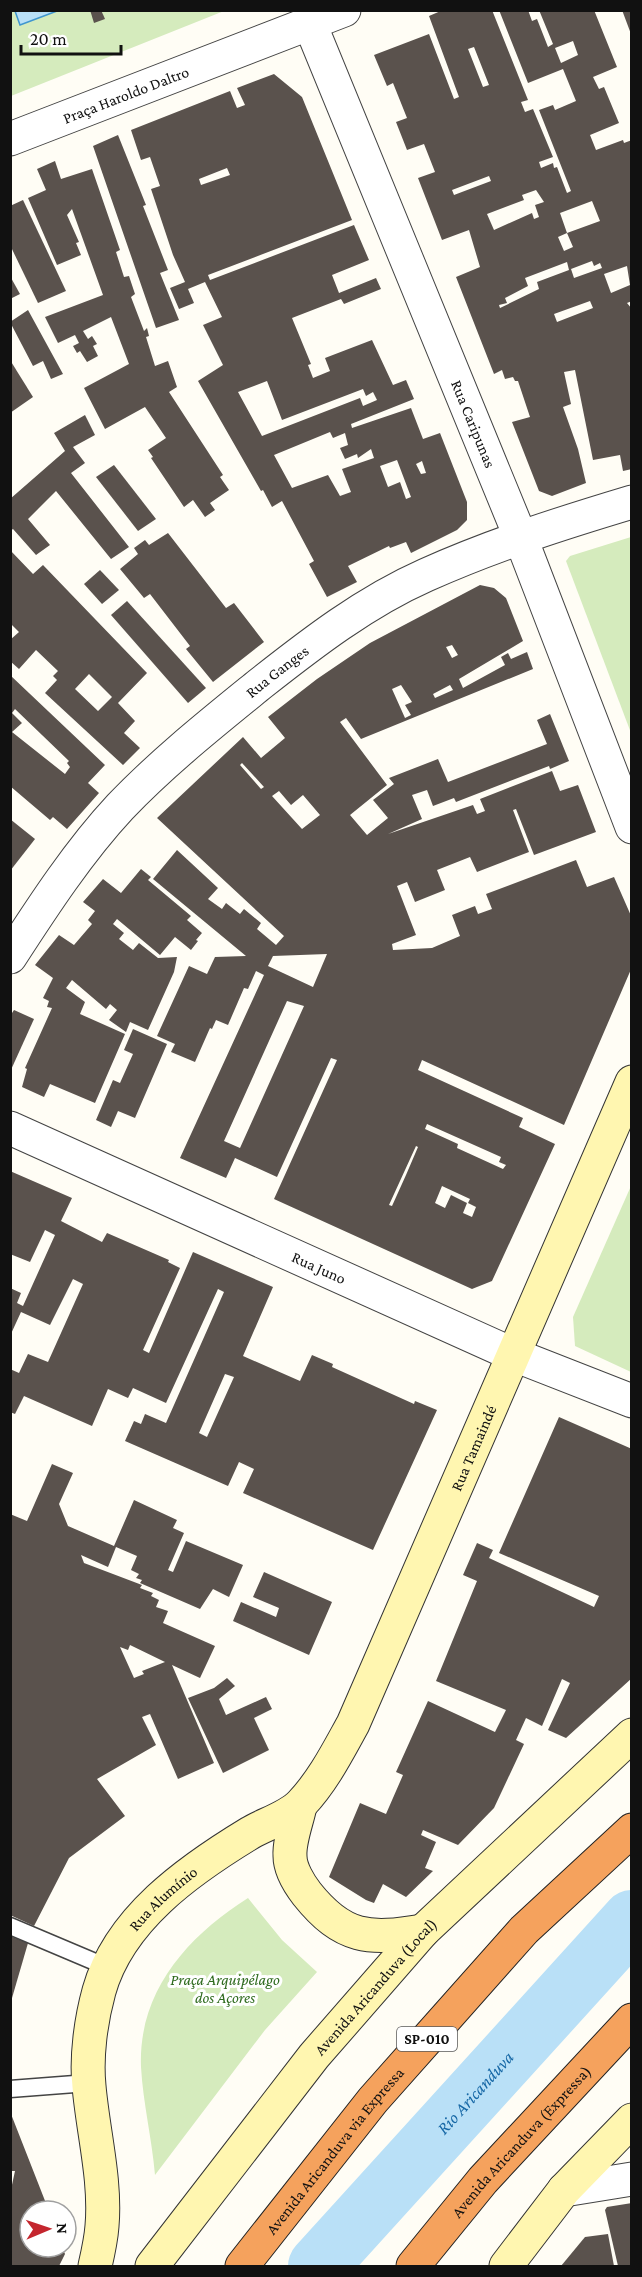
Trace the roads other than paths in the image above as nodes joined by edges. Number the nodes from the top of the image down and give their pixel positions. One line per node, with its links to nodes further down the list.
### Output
1 (344, 10): 2 (street, Praça Haroldo Daltro)
2 (308, 17): 3 (street, Praça Haroldo Daltro); 5 (street, Rua Caripunas)
3 (10, 139)
4 (632, 502): 5 (street, Rua Ganges)
5 (520, 536): 6 (street, Rua Caripunas); 7 (street, Rua Ganges)
6 (632, 827)
7 (10, 957)
8 (632, 1082): 10 (street, Rua Tamaindé)
9 (10, 1128): 10 (street, Rua Juno)
10 (512, 1354): 11 (street, Rua Juno); 13 (street, Rua Tamaindé)
11 (632, 1401)
12 (632, 1735): 16 (street, Avenida Aricanduva (Local))
13 (300, 1806): 16 (street); 17 (street, Rua Alumínio)
14 (632, 1830): 26 (highway, Avenida Aricanduva via Expressa / SP-010)
15 (10, 1926): 17 (lane)
16 (423, 1931): 25 (street, Avenida Aricanduva (Local))
17 (107, 1967): 19 (street, Rua Alumínio)
18 (632, 2020): 27 (highway, Avenida Aricanduva (Expressa))
19 (88, 2083): 20 (lane); 24 (street, Rua Alumínio)
20 (10, 2089)
21 (632, 2120): 23 (street)
22 (632, 2179): 23 (street)
23 (564, 2190): 28 (street)
24 (95, 2266)
25 (152, 2266)
26 (242, 2266)
27 (413, 2266)
28 (506, 2266)

